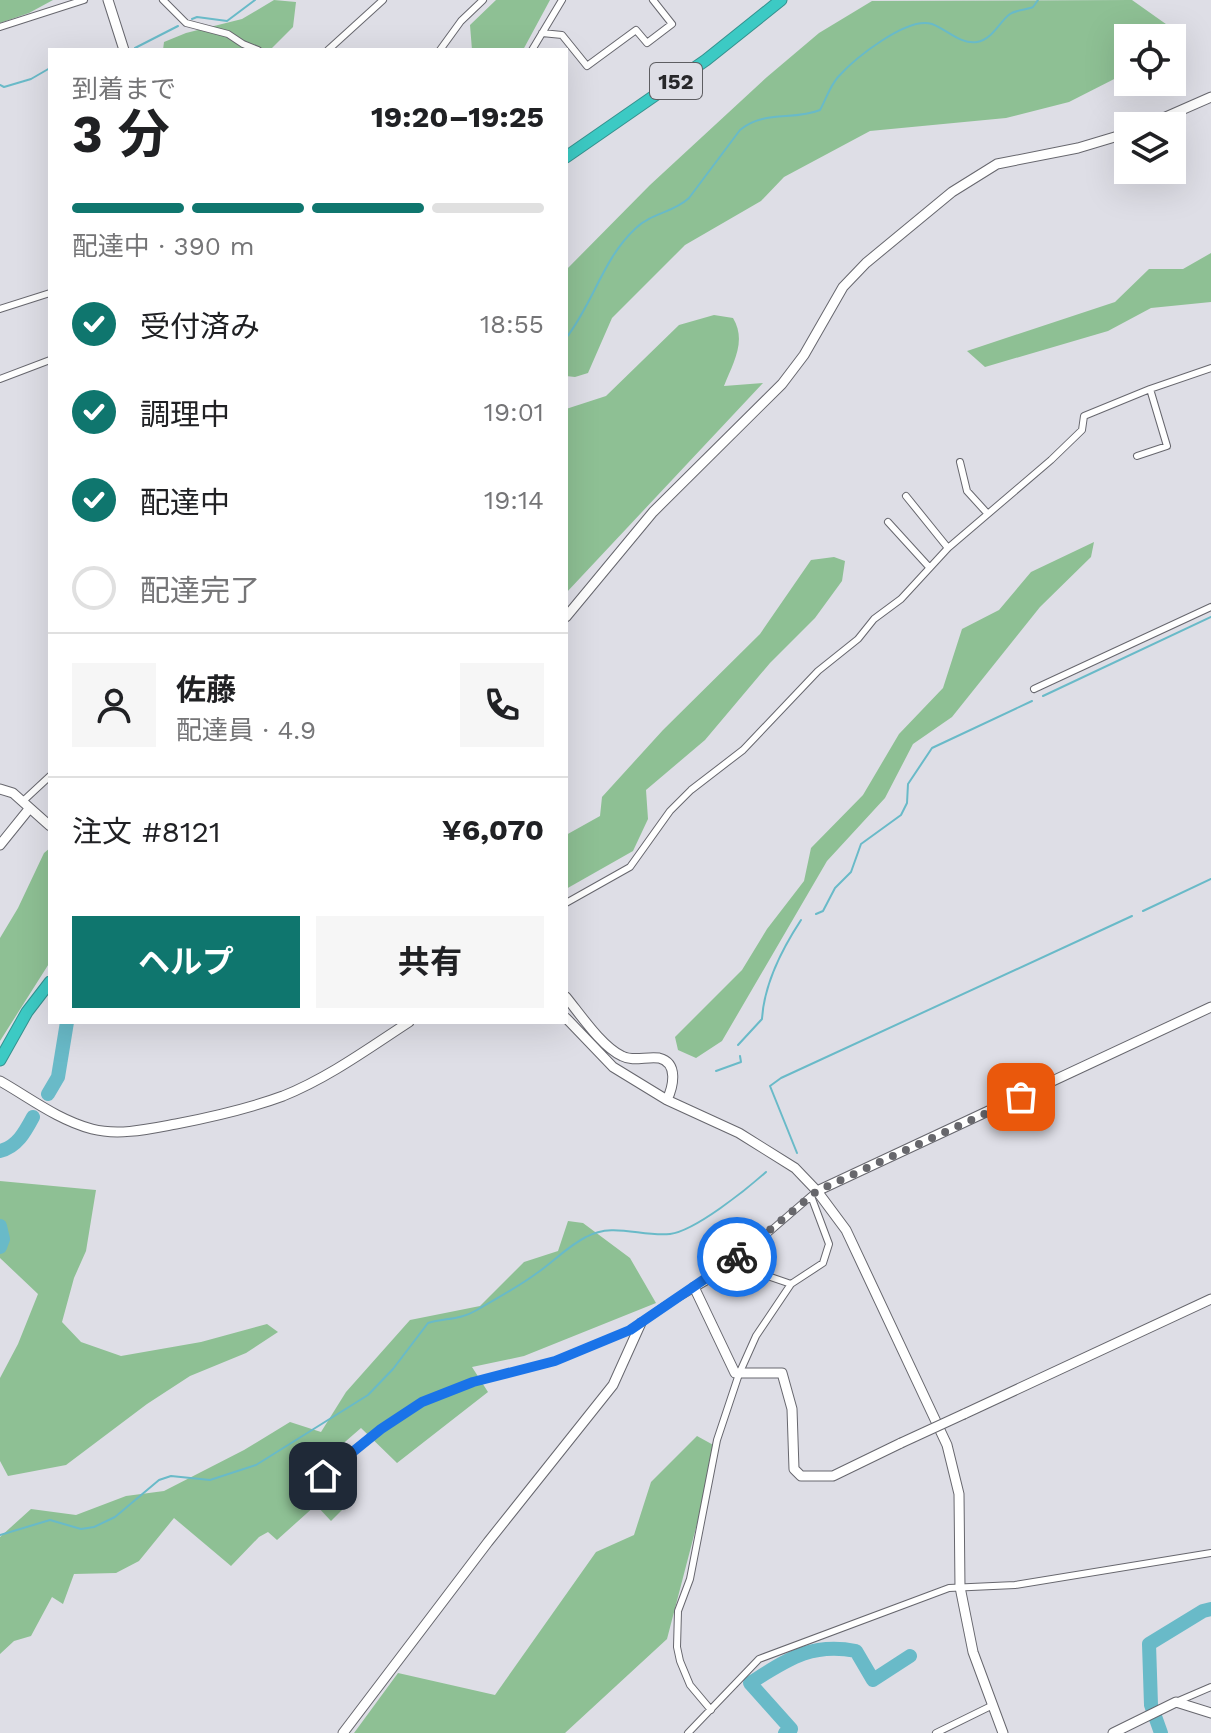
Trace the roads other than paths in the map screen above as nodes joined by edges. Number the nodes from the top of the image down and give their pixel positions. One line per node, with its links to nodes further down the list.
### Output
1 (84, 0): 9 (street)
2 (108, 0): 11 (street)
3 (163, 0): 12 (street)
4 (383, 0): 13 (street)
5 (483, 0): 14 (street)
6 (562, 0): 10 (street)
7 (653, 0): 10 (street)
8 (781, 0): 19 (highway, 152)
9 (0, 27)
10 (542, 33): 15 (street)
11 (123, 48)
12 (253, 48)
13 (330, 48)
14 (441, 48)
15 (533, 48)
16 (1211, 97): 17 (street)
17 (1177, 112)
18 (1114, 137): 34 (street)
19 (568, 156)
20 (48, 294): 21 (street)
21 (0, 309)
22 (48, 361): 24 (street)
23 (1211, 368): 25 (street)
24 (0, 379)
25 (1150, 389): 26 (street); 29 (street)
26 (1137, 456)
27 (960, 462): 29 (street)
28 (906, 496): 31 (street)
29 (987, 513): 31 (street)
30 (888, 522): 32 (street)
31 (948, 548): 32 (street)
32 (929, 567): 41 (street)
33 (1211, 607): 35 (street)
34 (568, 615)
35 (1034, 689)
36 (48, 778): 38 (street)
37 (0, 789): 38 (street)
38 (25, 806): 39 (street); 40 (street)
39 (48, 824)
40 (0, 845)
41 (568, 902)
42 (48, 985): 47 (highway)
43 (568, 999): 49 (street)
44 (1211, 1007): 50 (street)
45 (568, 1020): 49 (street)
46 (406, 1024): 48 (street)
47 (0, 1060)
48 (0, 1081)
49 (667, 1100): 50 (street)
50 (814, 1193): 51 (street); 52 (street); 58 (street)
51 (791, 1284): 52 (street); 55 (street)
52 (694, 1287): 54 (street); 55 (street)
53 (1211, 1299): 55 (street, bridge)
54 (641, 1323): 56 (street); 64 (street)
55 (739, 1374): 62 (street)
56 (323, 1476)
57 (1211, 1553): 58 (street)
58 (960, 1587): 61 (street); 62 (street)
59 (1211, 1687): 60 (street)
60 (1176, 1702): 63 (street); 68 (street)
61 (993, 1705): 66 (street); 67 (street)
62 (711, 1710): 65 (street)
63 (1211, 1713)
64 (343, 1733)
65 (688, 1733)
66 (936, 1733)
67 (1003, 1733)
68 (1113, 1733)

